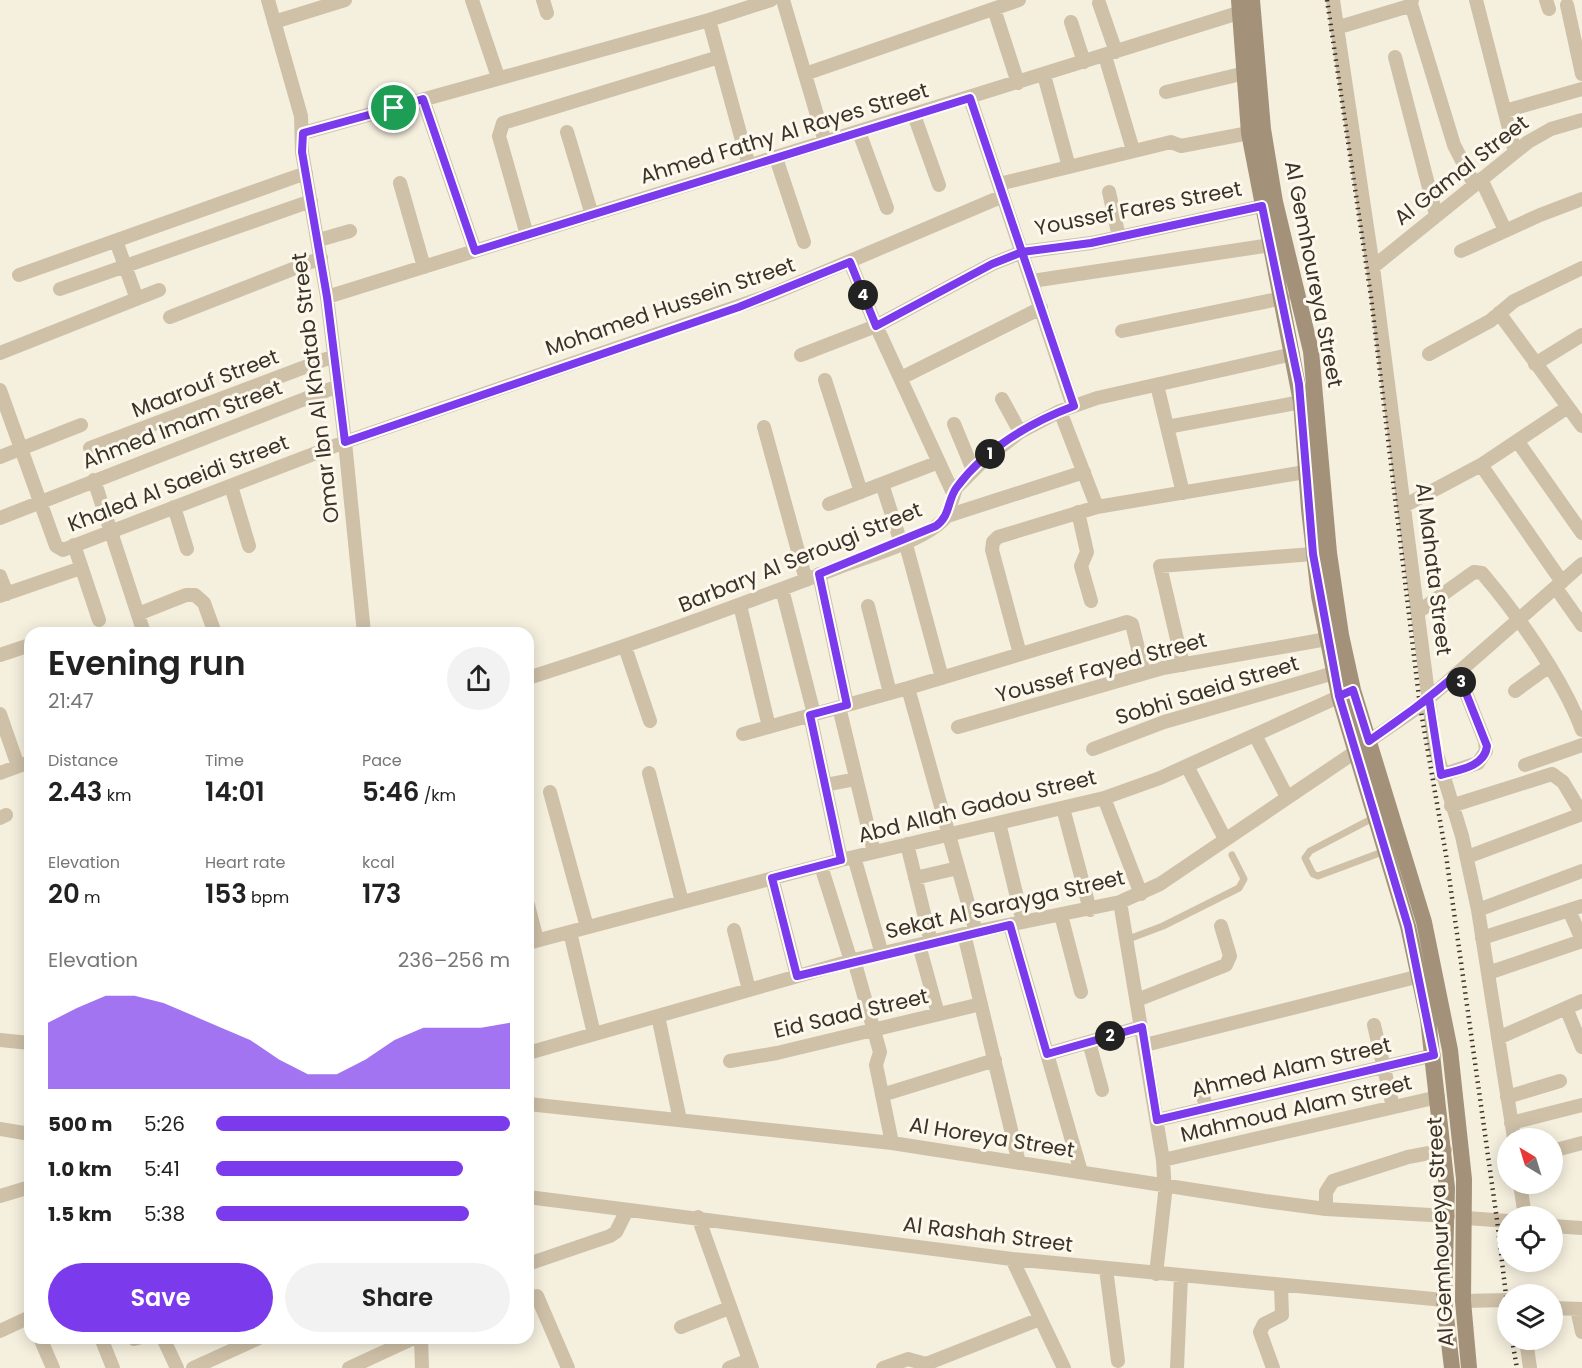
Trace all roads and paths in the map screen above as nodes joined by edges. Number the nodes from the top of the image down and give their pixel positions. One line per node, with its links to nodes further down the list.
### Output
1 (268, 0): 15 (street, Omar Ibn Al Khatab Street)
2 (345, 0): 15 (street)
3 (472, 0): 26 (street)
4 (771, 0): 14 (street)
5 (783, 0): 23 (street)
6 (1019, 0): 13 (street)
7 (1333, 0): 17 (street, Al Mahata Street)
8 (1476, 0): 32 (street)
9 (1412, 2): 17 (street); 46 (street)
10 (1099, 3): 18 (street)
11 (1246, 5): 18 (street, Ahmed Fathy Al Rayes Street); 22 (main road, Al Gemhoureya Street); 172 (main road, Al Gemhoureya Street)
12 (1567, 5): 24 (street)
13 (994, 9): 23 (street); 27 (street)
14 (709, 20): 19 (street); 26 (street)
15 (274, 22): 37 (street, Omar Ibn Al Khatab Street)
16 (1071, 22): 21 (street)
17 (1336, 28): 72 (street, Al Mahata Street)
18 (1110, 54): 21 (street, Ahmed Fathy Al Rayes Street); 40 (street)
19 (719, 57): 43 (street); 59 (street)
20 (1395, 57): 56 (street)
21 (1084, 62): 25 (street, Ahmed Fathy Al Rayes Street)
22 (1245, 73): 29 (street); 38 (main road, Al Gemhoureya Street)
23 (805, 74): 39 (street)
24 (1582, 74)
25 (1044, 75): 27 (street, Ahmed Fathy Al Rayes Street); 44 (street)
26 (498, 77): 31 (street)
27 (1018, 83): 30 (street, Ahmed Fathy Al Rayes Street)
28 (1582, 89): 32 (street)
29 (1166, 92)
30 (970, 98): 33 (street, Ahmed Fathy Al Rayes Street); 49 (street)
31 (423, 99): 37 (street); 66 (street)
32 (1505, 111): 41 (street)
33 (914, 115): 36 (street, Ahmed Fathy Al Rayes Street); 48 (street)
34 (1582, 120): 41 (street, Al Gamal Street)
35 (567, 132): 55 (street)
36 (859, 132): 39 (street, Ahmed Fathy Al Rayes Street); 54 (street)
37 (303, 133): 45 (street, Omar Ibn Al Khatab Street)
38 (1249, 133): 40 (street, Mohamed Hussein Street); 53 (main road, Al Gemhoureya Street)
39 (825, 142): 42 (street, Ahmed Fathy Al Rayes Street)
40 (1133, 150): 44 (street, Mohamed Hussein Street)
41 (1515, 152): 46 (street, Al Gamal Street)
42 (776, 158): 43 (street, Ahmed Fathy Al Rayes Street); 63 (street)
43 (749, 166): 55 (street, Ahmed Fathy Al Rayes Street)
44 (1069, 166): 49 (street, Mohamed Hussein Street)
45 (306, 173): 52 (street, Omar Ibn Al Khatab Street); 62 (street)
46 (1478, 182): 56 (street, Al Gamal Street); 57 (street)
47 (400, 183): 71 (street)
48 (939, 185)
49 (1001, 190): 67 (street); 69 (street, Mohamed Hussein Street)
50 (1109, 192): 60 (street)
51 (1582, 200): 57 (street)
52 (311, 201): 61 (street, Omar Ibn Al Khatab Street); 70 (street)
53 (1262, 206): 60 (street, Youssef Fares Street); 64 (main road, Al Gemhoureya Street)
54 (887, 208)
55 (592, 215): 59 (street, Ahmed Fathy Al Rayes Street)
56 (1436, 215): 72 (street, Al Gamal Street)
57 (1505, 230): 65 (street)
58 (350, 231): 61 (street)
59 (527, 235): 66 (street, Ahmed Fathy Al Rayes Street)
60 (1119, 237): 67 (street, Youssef Fares Street)
61 (318, 240): 68 (street, Omar Ibn Al Khatab Street)
62 (116, 241): 70 (street); 74 (street)
63 (804, 242)
64 (1271, 245): 75 (street); 79 (main road, Al Gemhoureya Street)
65 (1461, 250)
66 (475, 251): 71 (street, Ahmed Fathy Al Rayes Street)
67 (1022, 252): 75 (street); 84 (street, Youssef Fares Street)
68 (321, 258): 78 (street, Omar Ibn Al Khatab Street); 83 (street)
69 (850, 262): 84 (street); 108 (street, Mohamed Hussein Street)
70 (125, 266): 76 (street); 80 (street)
71 (424, 267): 78 (street, Ahmed Fathy Al Rayes Street)
72 (1373, 267): 126 (street, Al Mahata Street)
73 (1582, 268): 82 (street)
74 (19, 275)
75 (1032, 281): 81 (street)
76 (60, 289)
77 (159, 290): 80 (street)
78 (327, 297): 91 (street, Omar Ibn Al Khatab Street)
79 (1282, 298): 85 (street); 88 (main road, Al Gemhoureya Street)
80 (137, 299): 87 (street)
81 (1041, 308): 93 (street); 101 (street)
82 (1499, 313): 89 (street); 92 (street)
83 (170, 317)
84 (876, 326): 90 (street, Youssef Fares Street); 93 (street)
85 (1122, 331)
86 (1582, 335): 92 (street)
87 (0, 353)
88 (1293, 354): 95 (street); 99 (main road, Al Gemhoureya Street)
89 (1429, 354)
90 (801, 355)
91 (334, 357): 96 (street, Omar Ibn Al Khatab Street); 110 (street, Maarouf Street)
92 (1535, 364): 102 (street)
93 (901, 378): 113 (street)
94 (825, 380): 121 (street)
95 (1156, 385): 101 (street); 106 (street)
96 (338, 386): 108 (street, Omar Ibn Al Khatab Street); 118 (street, Ahmed Imam Street)
97 (0, 390): 100 (street)
98 (1002, 399): 107 (street)
99 (1301, 402): 106 (street); 117 (main road, Al Gemhoureya Street)
100 (2, 404): 111 (street)
101 (1067, 408): 107 (street); 116 (street)
102 (1577, 415): 109 (street)
103 (954, 424): 115 (street)
104 (81, 425): 111 (street)
105 (764, 427): 142 (street)
106 (1167, 427): 123 (street)
107 (1020, 432): 115 (street)
108 (345, 442): 120 (street, Khaled Al Saeidi Street); 156 (street, Omar Ibn Al Khatab Street)
109 (1518, 442): 114 (street); 133 (street)
110 (90, 448)
111 (21, 449): 112 (street); 124 (street)
112 (0, 457)
113 (939, 462): 119 (street); 122 (street)
114 (1481, 465): 126 (street); 143 (street)
115 (973, 470): 122 (street)
116 (1084, 472): 128 (street); 130 (street, Barbary Al Serougi Street)
117 (1305, 472): 123 (street); 138 (main road, Al Gemhoureya Street)
118 (94, 480): 124 (street, Ahmed Imam Street); 132 (street)
119 (882, 484): 121 (street); 134 (street)
120 (231, 486): 127 (street, Khaled Al Saeidi Street); 136 (street)
121 (861, 492): 125 (street)
122 (953, 493): 130 (street)
123 (1183, 493): 128 (street)
124 (40, 502): 131 (street, Ahmed Imam Street); 135 (street, Khaled Al Saeidi Street)
125 (830, 504)
126 (1404, 506): 149 (street, Al Mahata Street)
127 (174, 507): 132 (street, Khaled Al Saeidi Street); 137 (street)
128 (1097, 507): 129 (street)
129 (1078, 512): 146 (street); 160 (street)
130 (947, 516): 134 (street, Barbary Al Serougi Street)
131 (0, 518)
132 (113, 531): 135 (street, Khaled Al Saeidi Street); 150 (street)
133 (1582, 533)
134 (903, 542): 142 (street, Barbary Al Serougi Street); 168 (street)
135 (74, 545): 140 (street)
136 (249, 546)
137 (187, 549)
138 (1313, 554): 157 (main road, Al Gemhoureya Street); 162 (street)
139 (1582, 564): 143 (street)
140 (81, 568): 145 (street); 151 (street)
141 (0, 576): 145 (street)
142 (813, 577): 144 (street, Barbary Al Serougi Street); 174 (street)
143 (1559, 585): 152 (street); 153 (street)
144 (782, 589): 147 (street, Barbary Al Serougi Street); 176 (street)
145 (4, 595)
146 (1091, 602)
147 (740, 605): 159 (street, Barbary Al Serougi Street); 178 (street)
148 (868, 606): 171 (street)
149 (1418, 612): 152 (street); 173 (street, Al Mahata Street)
150 (138, 614): 154 (street); 155 (street)
151 (99, 620)
152 (1518, 621): 163 (street); 166 (street)
153 (1582, 625)
154 (142, 627)
155 (213, 627)
156 (363, 627)
157 (1327, 639): 162 (street, Youssef Fayed Street); 165 (main road, Al Gemhoureya Street)
158 (24, 647): 161 (street)
159 (625, 647): 167 (street, Barbary Al Serougi Street); 177 (street)
160 (1020, 654): 164 (street); 168 (street)
161 (0, 655)
162 (1183, 665): 164 (street, Youssef Fayed Street)
163 (1548, 667): 170 (street); 180 (street)
164 (1144, 673): 179 (street, Youssef Fayed Street)
165 (1334, 673): 172 (main road, Al Gemhoureya Street); 185 (street, Sobhi Saeid Street)
166 (1458, 673): 173 (street); 192 (street)
167 (534, 676)
168 (942, 678): 169 (street)
169 (908, 688): 171 (street); 203 (street)
170 (1515, 691)
171 (890, 693): 174 (street)
172 (1346, 693): 182 (street, Abd Allah Gadou Street); 183 (main road, Al Gemhoureya Street); 186 (main road, Al Gemhoureya Street)
173 (1429, 698): 183 (street); 192 (street, Al Mahata Street)
174 (843, 706): 176 (street); 193 (street)
175 (0, 714): 187 (street)
176 (812, 715): 178 (street); 194 (street)
177 (650, 721)
178 (769, 727): 181 (street)
179 (958, 727)
180 (1582, 730)
181 (743, 734)
182 (1255, 735): 189 (street, Abd Allah Gadou Street); 196 (street)
183 (1369, 741): 294 (main road, Al Gemhoureya Street)
184 (1582, 745): 188 (street)
185 (1093, 749)
186 (1355, 752): 196 (street, Sekat Al Sarayga Street); 201 (main road, Al Gemhoureya Street)
187 (24, 764): 190 (street)
188 (1525, 765)
189 (1187, 766): 197 (street, Abd Allah Gadou Street); 204 (street)
190 (0, 773)
191 (649, 773): 217 (street)
192 (1441, 775): 198 (street, Al Mahata Street)
193 (856, 779): 194 (street); 207 (street)
194 (825, 785): 210 (street)
195 (550, 792): 225 (street)
196 (1287, 797): 204 (street, Sekat Al Sarayga Street)
197 (1104, 798): 199 (street, Abd Allah Gadou Street); 216 (street)
198 (1451, 806): 200 (street); 209 (street, Al Mahata Street)
199 (1063, 808): 202 (street, Abd Allah Gadou Street); 220 (street)
200 (1582, 814): 209 (street)
201 (1375, 818): 206 (main road, Al Gemhoureya Street); 206 (lane)
202 (999, 823): 203 (street, Abd Allah Gadou Street); 223 (street)
203 (949, 835): 205 (street, Abd Allah Gadou Street); 212 (street)
204 (1225, 839): 216 (street, Sekat Al Sarayga Street)
205 (907, 844): 207 (street, Abd Allah Gadou Street); 215 (street)
206 (1386, 851): 238 (main road, Al Gemhoureya Street)
207 (874, 852): 210 (street, Abd Allah Gadou Street)
208 (1232, 855): 230 (lane)
209 (1467, 857): 221 (street, Al Mahata Street)
210 (848, 859): 211 (street, Abd Allah Gadou Street); 234 (street)
211 (820, 866): 214 (street, Abd Allah Gadou Street); 235 (street)
212 (958, 868): 215 (street); 228 (street)
213 (1582, 871): 221 (street)
214 (772, 878): 217 (street, Abd Allah Gadou Street); 237 (street)
215 (915, 878): 233 (street)
216 (1141, 894): 218 (street, Sekat Al Sarayga Street)
217 (682, 902): 225 (street, Abd Allah Gadou Street)
218 (1119, 902): 220 (street, Sekat Al Sarayga Street); 230 (street)
219 (1576, 908): 229 (street); 231 (street)
220 (1089, 910): 222 (street, Sekat Al Sarayga Street)
221 (1478, 910): 229 (street, Al Mahata Street)
222 (1060, 915): 223 (street, Sekat Al Sarayga Street); 240 (street)
223 (1017, 924): 228 (street, Sekat Al Sarayga Street); 258 (street)
224 (1221, 926): 241 (street)
225 (587, 927): 227 (street, Abd Allah Gadou Street)
226 (734, 930): 239 (street)
227 (570, 932): 232 (street, Abd Allah Gadou Street); 250 (street)
228 (970, 933): 233 (street, Sekat Al Sarayga Street); 243 (street)
229 (1482, 938): 236 (street, Al Mahata Street)
230 (1126, 940): 241 (street)
231 (1582, 940): 236 (street)
232 (534, 942)
233 (925, 944): 234 (street, Sekat Al Sarayga Street); 245 (street)
234 (882, 954): 235 (street, Sekat Al Sarayga Street)
235 (852, 961): 237 (street, Sekat Al Sarayga Street); 249 (street)
236 (1488, 973): 251 (street, Al Mahata Street)
237 (797, 976): 239 (street, Sekat Al Sarayga Street)
238 (1420, 976): 256 (street); 259 (main road, Al Gemhoureya Street)
239 (748, 990): 246 (street, Sekat Al Sarayga Street)
240 (1081, 992)
241 (1137, 1000): 248 (street)
242 (1582, 1001): 244 (street)
243 (981, 1004): 245 (street, Eid Saad Street); 260 (street)
244 (1566, 1008): 251 (street); 255 (street)
245 (938, 1014): 249 (street, Eid Saad Street)
246 (658, 1016): 250 (street, Sekat Al Sarayga Street); 273 (street)
247 (1374, 1025): 262 (street)
248 (1142, 1027): 254 (street); 256 (street)
249 (874, 1029): 261 (street, Eid Saad Street); 266 (street)
250 (594, 1034): 257 (street, Sekat Al Sarayga Street)
251 (1498, 1038): 268 (street, Al Mahata Street)
252 (0, 1040): 253 (street)
253 (24, 1042)
254 (1089, 1042): 258 (street); 265 (street)
255 (1581, 1043)
256 (1145, 1045): 274 (street)
257 (534, 1051)
258 (1047, 1054): 285 (street)
259 (1434, 1055): 262 (street, Ahmed Alam Street); 267 (main road, Al Gemhoureya Street)
260 (995, 1060): 266 (street); 284 (street)
261 (730, 1061)
262 (1384, 1067): 271 (street); 272 (street, Ahmed Alam Street)
263 (1560, 1081): 268 (street)
264 (1201, 1085): 272 (street)
265 (1102, 1090)
266 (882, 1095): 279 (street)
267 (1438, 1097): 271 (street, Mahmoud Alam Street); 282 (main road, Al Gemhoureya Street)
268 (1507, 1097): 275 (street, Al Mahata Street)
269 (534, 1105): 273 (street, Al Horeya Street)
270 (1582, 1105): 275 (street)
271 (1393, 1107): 283 (street, Mahmoud Alam Street)
272 (1206, 1109): 274 (street, Ahmed Alam Street)
273 (680, 1120): 279 (street, Al Horeya Street)
274 (1157, 1120): 283 (street)
275 (1511, 1123): 276 (street, Al Mahata Street)
276 (1512, 1128)
277 (0, 1129): 278 (street)
278 (24, 1133)
279 (892, 1143): 284 (street, Al Horeya Street)
280 (1582, 1143): 281 (street)
281 (1563, 1148)
282 (1444, 1150): 290 (street); 292 (main road, Al Gemhoureya Street)
283 (1163, 1160): 287 (street)
284 (1019, 1162): 285 (street, Al Horeya Street)
285 (1081, 1172): 287 (street, Al Horeya Street)
286 (24, 1189): 288 (street)
287 (1165, 1190): 290 (street, Al Horeya Street); 301 (street)
288 (0, 1196)
289 (534, 1198): 291 (street, Al Rashah Street)
290 (1326, 1209): 292 (street, Al Horeya Street)
291 (627, 1210): 293 (street, Al Rashah Street); 299 (street)
292 (1448, 1216): 305 (main road, Al Gemhoureya Street)
293 (698, 1217): 298 (street, Al Rashah Street); 308 (street)
294 (1466, 1218): 295 (street); 307 (main road, Al Gemhoureya Street)
295 (1497, 1220)
296 (1563, 1227): 297 (street)
297 (1582, 1228)
298 (1012, 1259): 300 (street, Al Rashah Street); 311 (street)
299 (534, 1262)
300 (1106, 1269): 301 (street, Al Rashah Street); 323 (street)
301 (1156, 1274): 302 (street, Al Rashah Street)
302 (1181, 1276): 303 (street, Al Rashah Street); 336 (street)
303 (1281, 1286): 305 (street, Al Rashah Street); 337 (street)
304 (537, 1296): 332 (street)
305 (1444, 1300): 338 (main road, Al Gemhoureya Street)
306 (1497, 1300): 307 (street)
307 (1462, 1301): 339 (main road, Al Gemhoureya Street)
308 (729, 1308): 313 (street); 324 (street)
309 (1563, 1308): 310 (street)
310 (1580, 1309): 315 (street)
311 (1040, 1319): 325 (street); 335 (street)
312 (24, 1320): 314 (street)
313 (681, 1327)
314 (0, 1330)
315 (1582, 1332)
316 (42, 1344): 326 (street)
317 (103, 1344): 327 (street)
318 (166, 1344): 328 (street)
319 (246, 1344): 329 (street)
320 (401, 1344): 330 (street)
321 (422, 1344): 331 (street)
322 (1527, 1350): 340 (street)
323 (1118, 1361)
324 (751, 1364): 333 (street)
325 (923, 1366): 334 (street)
326 (52, 1368)
327 (113, 1368)
328 (177, 1368)
329 (193, 1368)
330 (349, 1368)
331 (422, 1368)
332 (568, 1368)
333 (729, 1368)
334 (883, 1368)
335 (1064, 1368)
336 (1177, 1368)
337 (1273, 1368)
338 (1452, 1368)
339 (1469, 1368)
340 (1530, 1368)

